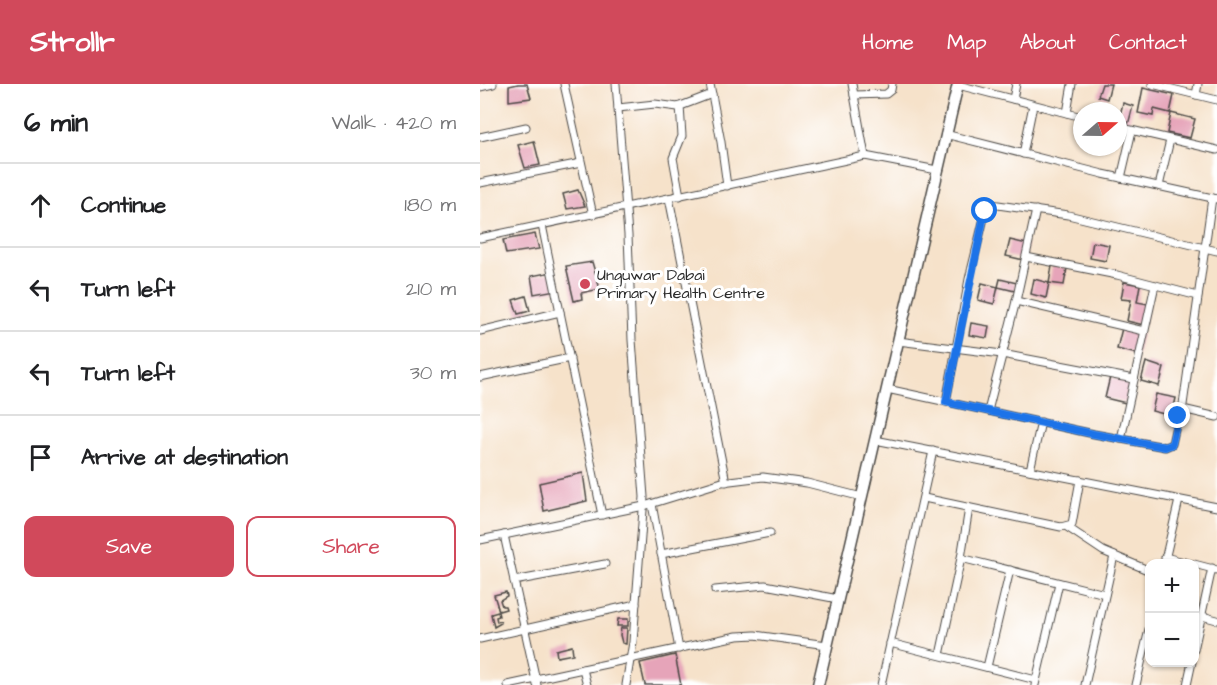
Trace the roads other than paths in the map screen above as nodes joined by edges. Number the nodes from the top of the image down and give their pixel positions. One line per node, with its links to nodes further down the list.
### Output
1 (493, 84): 12 (street)
2 (564, 84): 32 (street)
3 (616, 84): 20 (street)
4 (710, 84): 13 (street)
5 (852, 84): 14 (street)
6 (892, 84): 14 (street)
7 (1016, 84): 16 (street)
8 (1072, 84): 21 (street)
9 (1152, 84): 15 (street)
10 (1198, 84): 15 (street)
11 (958, 85): 16 (street); 26 (street)
12 (480, 87)
13 (712, 94): 19 (street); 36 (street)
14 (854, 95): 31 (street)
15 (1196, 95): 17 (street)
16 (1013, 99): 18 (street)
17 (1217, 100)
18 (1034, 105): 21 (street); 30 (street)
19 (680, 106): 20 (street); 38 (street)
20 (618, 108): 41 (street)
21 (1067, 113): 22 (street)
22 (1073, 115)
23 (526, 127): 27 (street)
24 (1127, 131): 25 (street)
25 (1132, 132): 28 (street); 34 (street)
26 (945, 134): 30 (street); 33 (street)
27 (480, 137)
28 (1170, 140): 29 (street); 37 (street)
29 (1217, 150)
30 (1023, 154): 34 (street)
31 (866, 156): 33 (street); 36 (street)
32 (581, 163): 35 (street); 43 (street)
33 (937, 170): 55 (street)
34 (1121, 178): 37 (street)
35 (480, 183)
36 (727, 186): 38 (street)
37 (1159, 186): 40 (street)
38 (680, 196): 39 (street)
39 (669, 198): 41 (street); 72 (street)
40 (1214, 199): 46 (street)
41 (626, 208): 43 (street); 77 (street)
42 (1036, 210): 46 (street); 48 (street); 56 (street)
43 (593, 214): 44 (street)
44 (542, 225): 45 (street); 52 (street)
45 (480, 237)
46 (1205, 249): 47 (street); 50 (street)
47 (1217, 251)
48 (1026, 257): 49 (street); 51 (street)
49 (1155, 285): 50 (street); 54 (street)
50 (1198, 296): 64 (street)
51 (1016, 301): 54 (street); 57 (street)
52 (560, 312): 53 (street); 58 (street)
53 (480, 331)
54 (1144, 331): 60 (street)
55 (898, 341): 56 (street); 61 (street)
56 (957, 349): 57 (street); 62 (street)
57 (1002, 354): 60 (street); 63 (street)
58 (570, 358): 59 (street); 80 (street)
59 (480, 377)
60 (1134, 379): 67 (street)
61 (887, 389): 62 (street); 68 (street)
62 (946, 402): 63 (street)
63 (988, 411): 66 (street)
64 (1182, 412): 65 (street); 67 (street)
65 (1217, 417)
66 (1041, 423): 67 (street); 70 (street)
67 (1121, 439)
68 (875, 440): 69 (street); 73 (street)
69 (933, 451): 70 (street); 74 (street)
70 (1030, 470): 71 (street)
71 (1080, 480): 75 (street); 81 (street)
72 (726, 482): 73 (street); 76 (street)
73 (862, 496): 98 (street)
74 (924, 498): 78 (street); 105 (street)
75 (1179, 500): 79 (street); 88 (street)
76 (652, 504): 77 (street); 85 (street)
77 (644, 506): 80 (street); 99 (street)
78 (969, 507): 81 (street); 87 (street)
79 (1217, 507)
80 (602, 515): 83 (street)
81 (1067, 527): 86 (street)
82 (770, 533): 85 (street)
83 (504, 535): 84 (street); 94 (street)
84 (480, 540)
85 (661, 554): 108 (street)
86 (1114, 556): 91 (street); 97 (street)
87 (961, 558): 93 (street); 109 (street)
88 (1165, 559)
89 (606, 564): 94 (street)
90 (1199, 565): 92 (street)
91 (1145, 569)
92 (1214, 569): 100 (street)
93 (1010, 570): 95 (street); 111 (street)
94 (514, 582): 102 (street)
95 (1059, 583): 97 (street); 115 (street)
96 (715, 590): 98 (street)
97 (1106, 594): 121 (street)
98 (838, 599): 107 (street)
99 (636, 604): 102 (street); 110 (street)
100 (1202, 616): 101 (street); 103 (street)
101 (1217, 620)
102 (524, 629): 104 (street); 114 (street)
103 (1199, 629)
104 (480, 639)
105 (890, 643): 109 (street); 120 (street)
106 (1145, 643): 122 (street)
107 (827, 645): 108 (street); 119 (street)
108 (679, 649): 110 (street)
109 (939, 655): 111 (street)
110 (630, 660): 113 (street); 118 (street)
111 (987, 667): 115 (street)
112 (1191, 667): 123 (street)
113 (583, 669): 114 (street); 117 (street)
114 (536, 682): 116 (street)
115 (1035, 682)
116 (508, 685)
117 (587, 685)
118 (626, 685)
119 (818, 685)
120 (881, 685)
121 (1084, 685)
122 (1136, 685)
123 (1187, 685)

